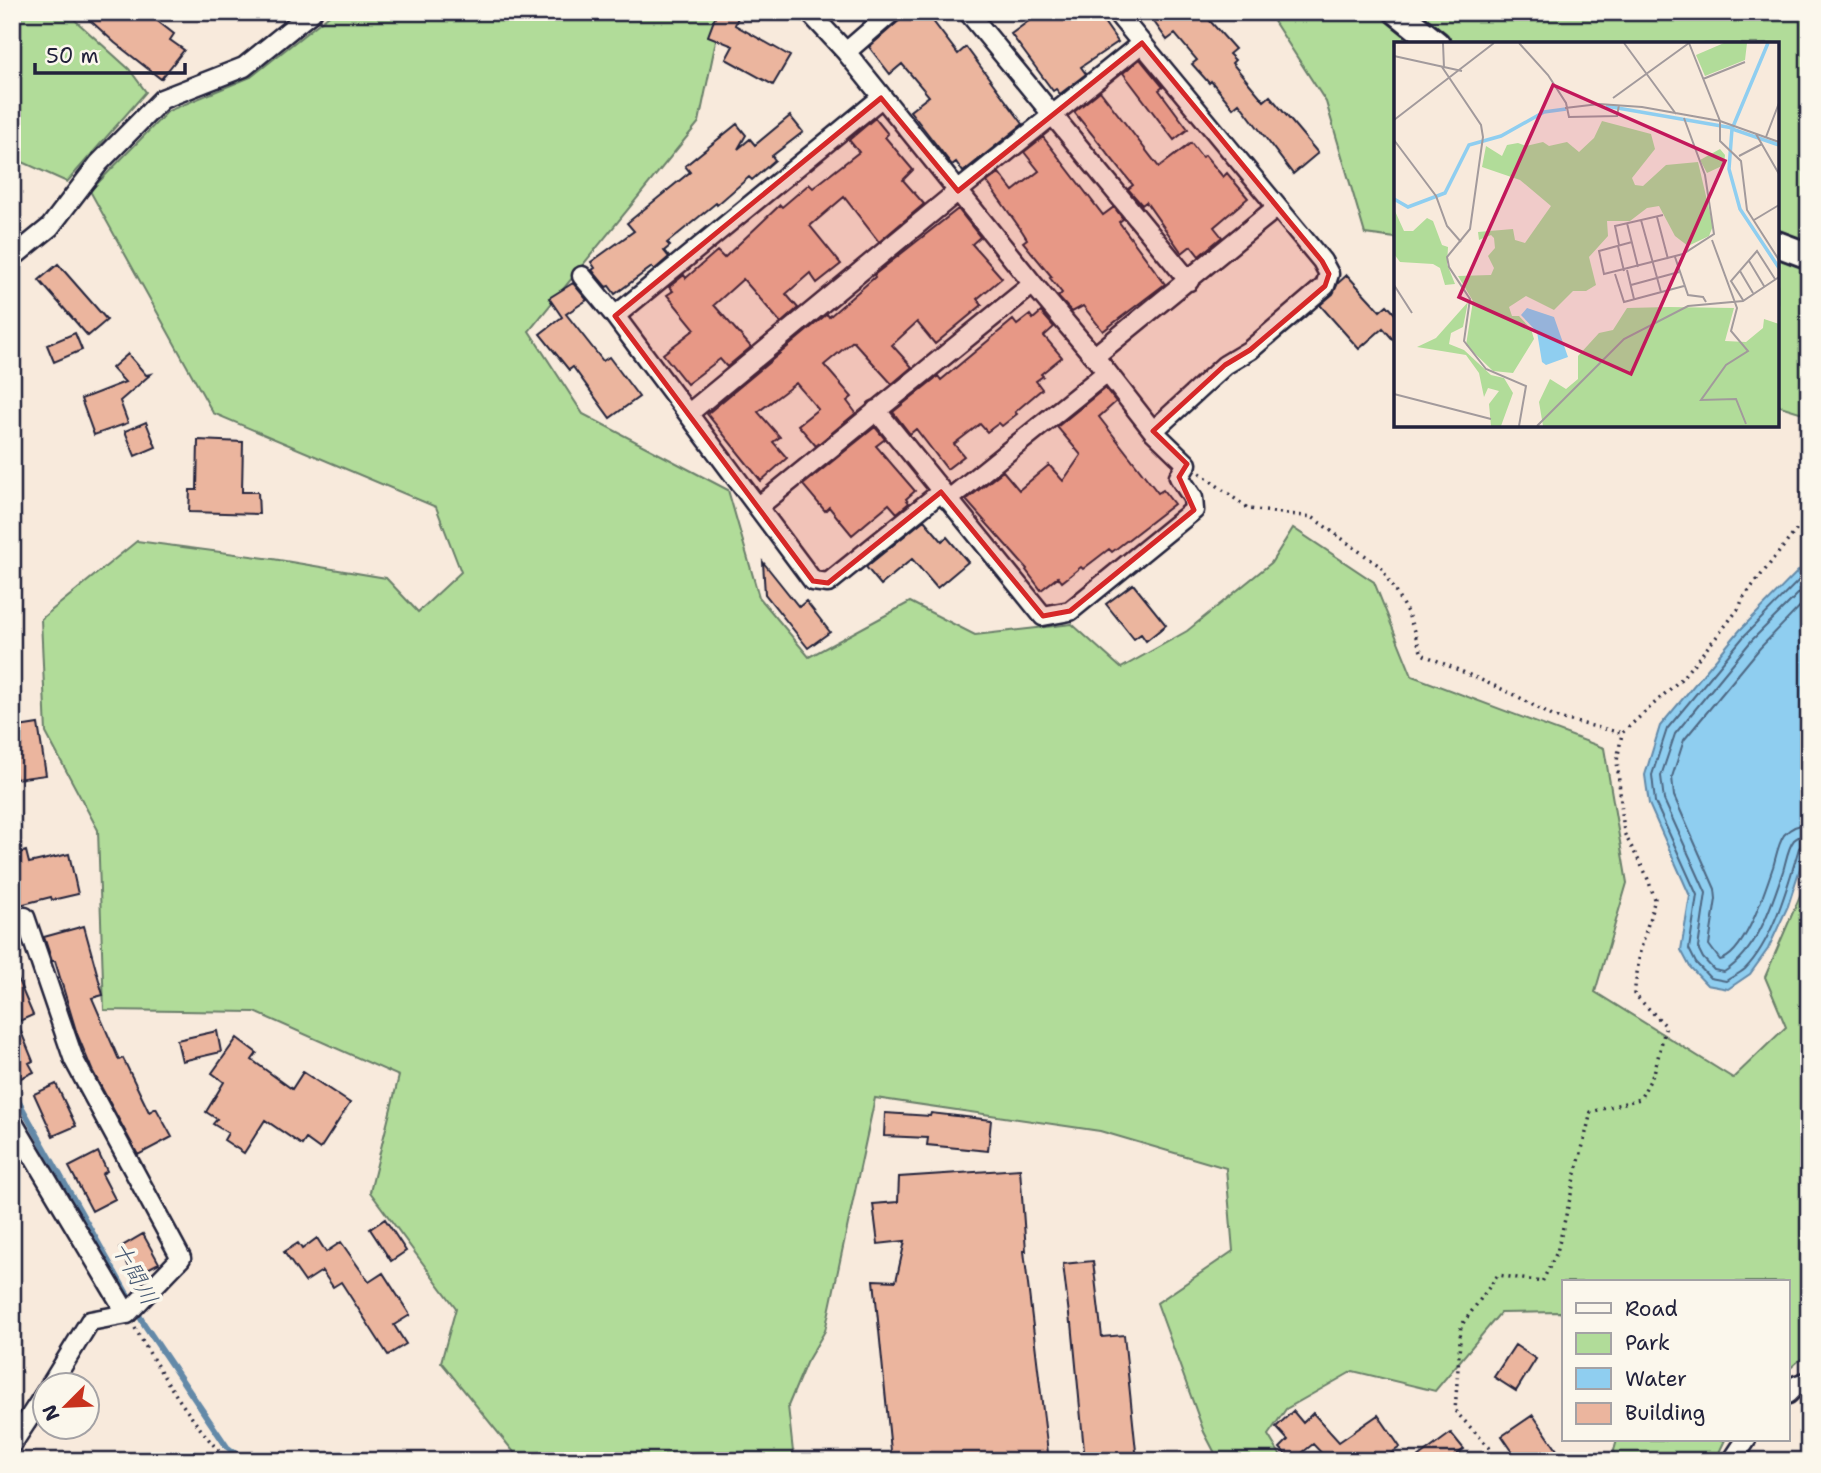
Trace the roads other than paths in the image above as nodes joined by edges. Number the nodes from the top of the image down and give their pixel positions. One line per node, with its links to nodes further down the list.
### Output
1 (312, 12): 16 (street)
2 (809, 12): 9 (street)
3 (892, 12): 9 (street)
4 (968, 12): 11 (street)
5 (1116, 12): 8 (street)
6 (1397, 12): 7 (street)
7 (1434, 42)
8 (1142, 43): 11 (street); 13 (street)
9 (846, 52): 10 (street)
10 (881, 98): 12 (street); 20 (street)
11 (1052, 115): 12 (street); 18 (street)
12 (958, 191): 19 (street); 24 (street)
13 (1276, 208): 18 (street); 25 (street)
14 (1779, 245): 15 (street)
15 (1809, 256)
16 (12, 258)
17 (582, 276): 20 (street)
18 (1189, 281): 21 (street)
19 (1033, 284): 21 (street); 23 (street)
20 (615, 316): 24 (street)
21 (1095, 356): 22 (street)
22 (1107, 372): 25 (street); 26 (street)
23 (876, 410): 26 (street); 27 (street)
24 (688, 414): 27 (street)
25 (1153, 431): 26 (street)
26 (945, 496): 27 (street)
27 (758, 508)
28 (12, 919): 30 (street)
29 (12, 1121): 30 (street)
30 (127, 1314): 31 (street)
31 (58, 1372)
32 (1809, 1381): 33 (street)
33 (1790, 1392)
34 (32, 1413): 36 (street)
35 (1745, 1442): 37 (street)
36 (12, 1444)
37 (1732, 1461)

